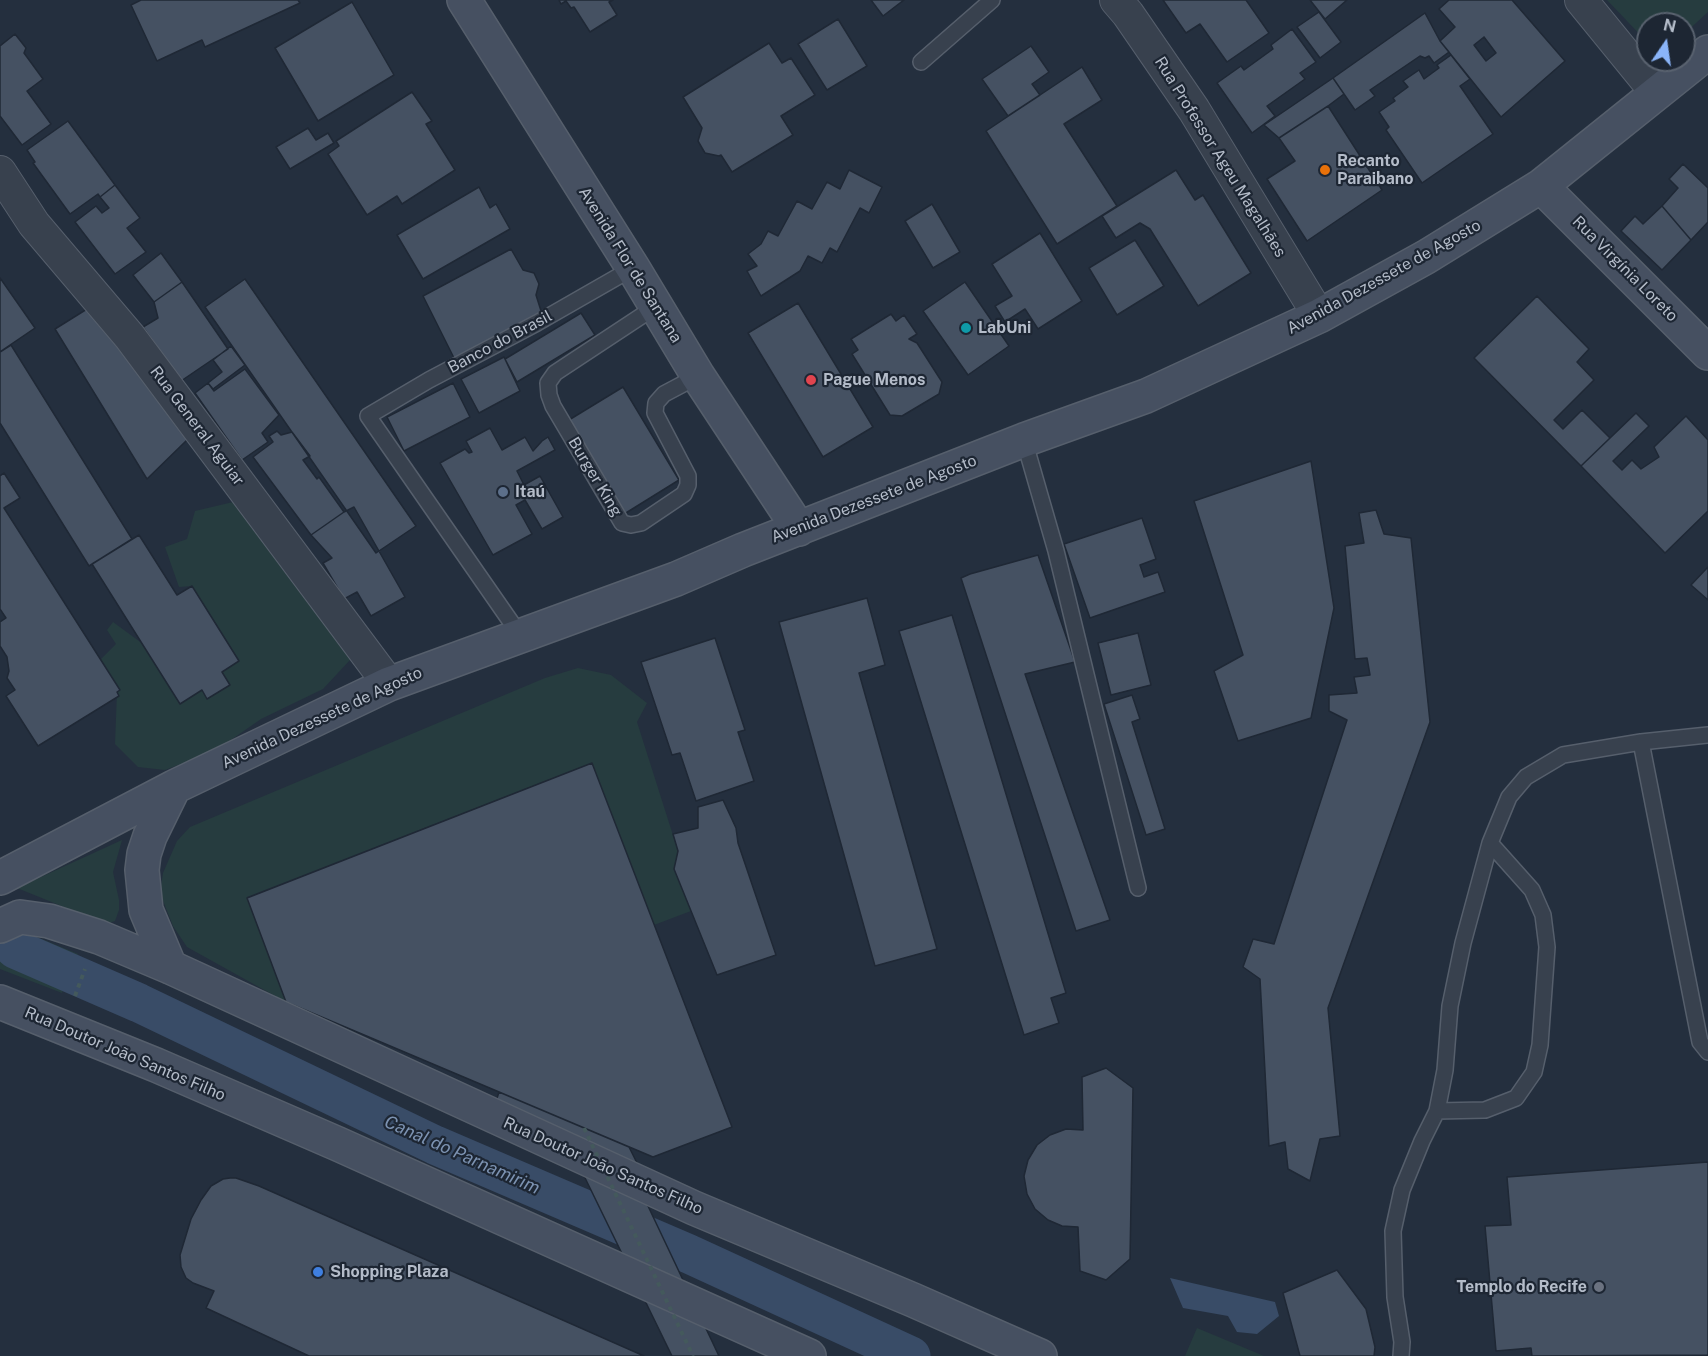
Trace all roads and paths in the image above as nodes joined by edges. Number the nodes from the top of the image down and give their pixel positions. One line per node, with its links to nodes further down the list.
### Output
1 (464, 0): 10 (main road, Avenida Flor de Santana)
2 (992, 0): 6 (lane)
3 (1116, 0): 12 (street, Rua Professor Ageu Magalhães)
4 (1581, 0): 7 (street)
5 (1708, 52): 7 (main road, Avenida Dezessete de Agosto)
6 (921, 62)
7 (1656, 92): 9 (main road, Avenida Dezessete de Agosto)
8 (0, 172): 18 (street, Rua General Aguiar)
9 (1541, 186): 12 (main road, Avenida Dezessete de Agosto); 13 (main road, Rua Virgínia Loreto)
10 (633, 268): 11 (main road, Avenida Flor de Santana); 17 (lane, Banco do Brasil)
11 (656, 307): 14 (main road, Avenida Flor de Santana); 14 (lane, Burger King)
12 (1319, 316): 15 (main road, Avenida Dezessete de Agosto)
13 (1708, 353)
14 (698, 376): 16 (main road, Avenida Flor de Santana)
15 (1024, 440): 16 (main road, Avenida Dezessete de Agosto); 24 (lane)
16 (799, 529): 17 (main road, Avenida Dezessete de Agosto)
17 (520, 635): 18 (main road, Avenida Dezessete de Agosto)
18 (389, 684): 21 (main road, Avenida Dezessete de Agosto)
19 (1708, 735): 20 (lane)
20 (1641, 742): 22 (lane); 30 (lane)
21 (174, 787): 23 (main road, Avenida Dezessete de Agosto); 27 (main road)
22 (1490, 843): 31 (lane); 31 (lane)
23 (0, 878)
24 (1138, 888)
25 (0, 926): 27 (main road, Rua Doutor João Santos Filho)
26 (89, 961): 29 (path)
27 (170, 967): 35 (main road, Rua Doutor João Santos Filho)
28 (0, 1002): 34 (main road, Rua Doutor João Santos Filho)
29 (72, 1003)
30 (1708, 1052)
31 (1437, 1111): 36 (lane)
32 (584, 1128): 33 (path, bridge)
33 (693, 1356)
34 (808, 1356)
35 (1040, 1356)
36 (1401, 1356)

